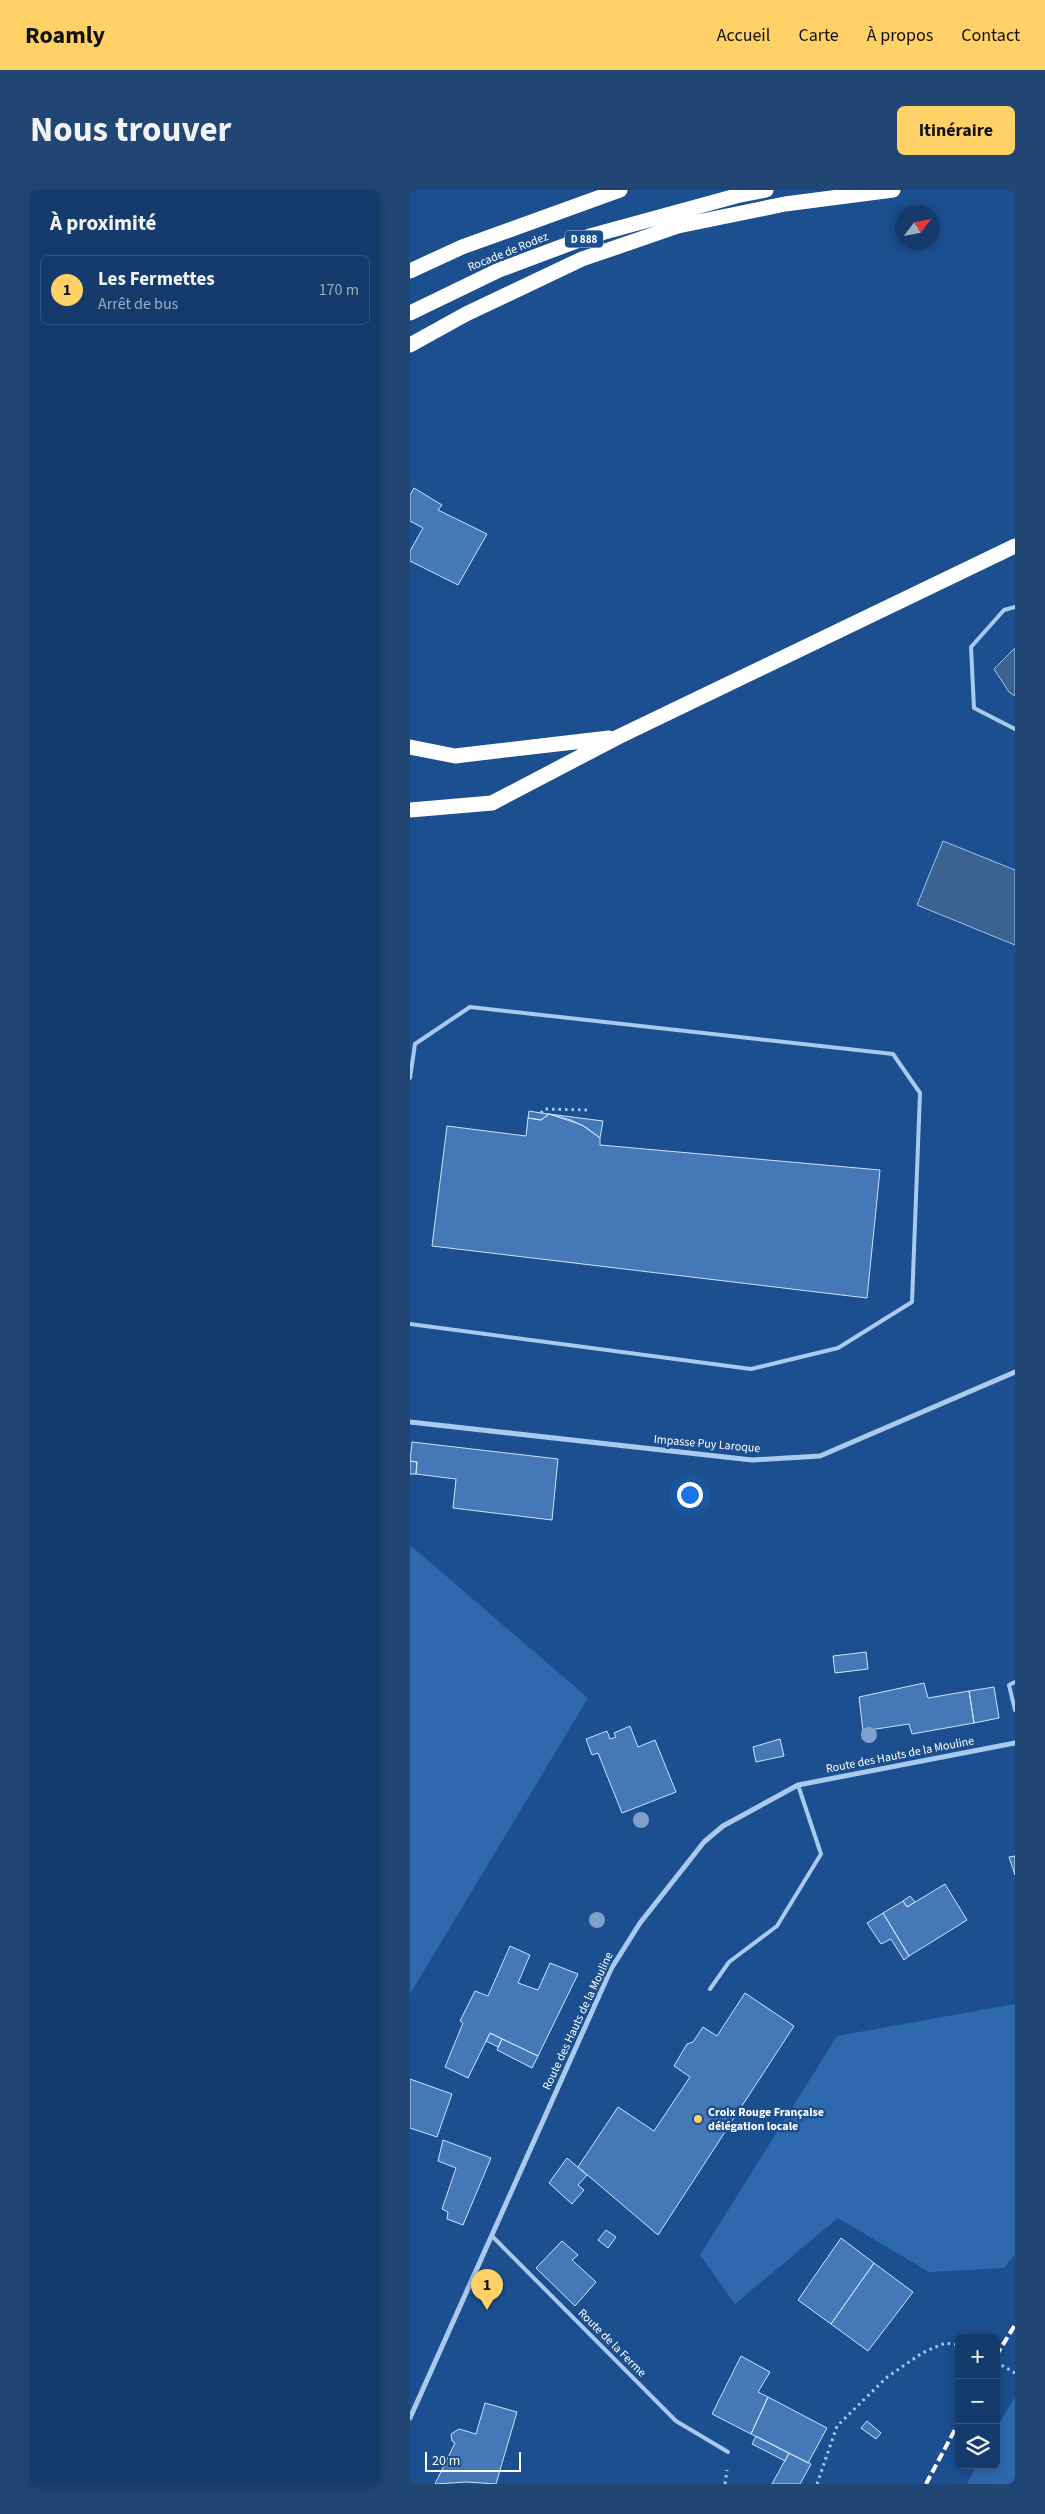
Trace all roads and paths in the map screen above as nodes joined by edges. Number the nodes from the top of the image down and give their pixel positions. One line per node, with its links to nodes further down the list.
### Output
1 (620, 190): 4 (highway, Rocade de Rodez)
2 (766, 190): 5 (highway, Rocade de Rodez / D 888)
3 (894, 190): 6 (highway)
4 (410, 271)
5 (410, 313)
6 (410, 345)
7 (1015, 546): 10 (highway)
8 (1015, 607): 9 (lane)
9 (1015, 728)
10 (618, 737): 11 (highway); 12 (highway)
11 (410, 747)
12 (410, 810)
13 (410, 1078): 16 (lane)
14 (589, 1110): 15 (path)
15 (541, 1113)
16 (410, 1324)
17 (1015, 1372): 18 (street, Impasse Puy Laroque)
18 (410, 1422)
19 (1015, 1682): 20 (lane)
20 (1015, 1710)
21 (1015, 1743): 22 (street, Route des Hauts de la Mouline)
22 (798, 1785): 23 (lane); 24 (street, Route des Hauts de la Mouline)
23 (710, 1989)
24 (492, 2236): 28 (street, Route des Hauts de la Mouline); 29 (lane, Route de la Ferme)
25 (955, 2344): 30 (path)
26 (1000, 2364): 27 (path)
27 (1015, 2373)
28 (410, 2418)
29 (728, 2452)
30 (816, 2484)

